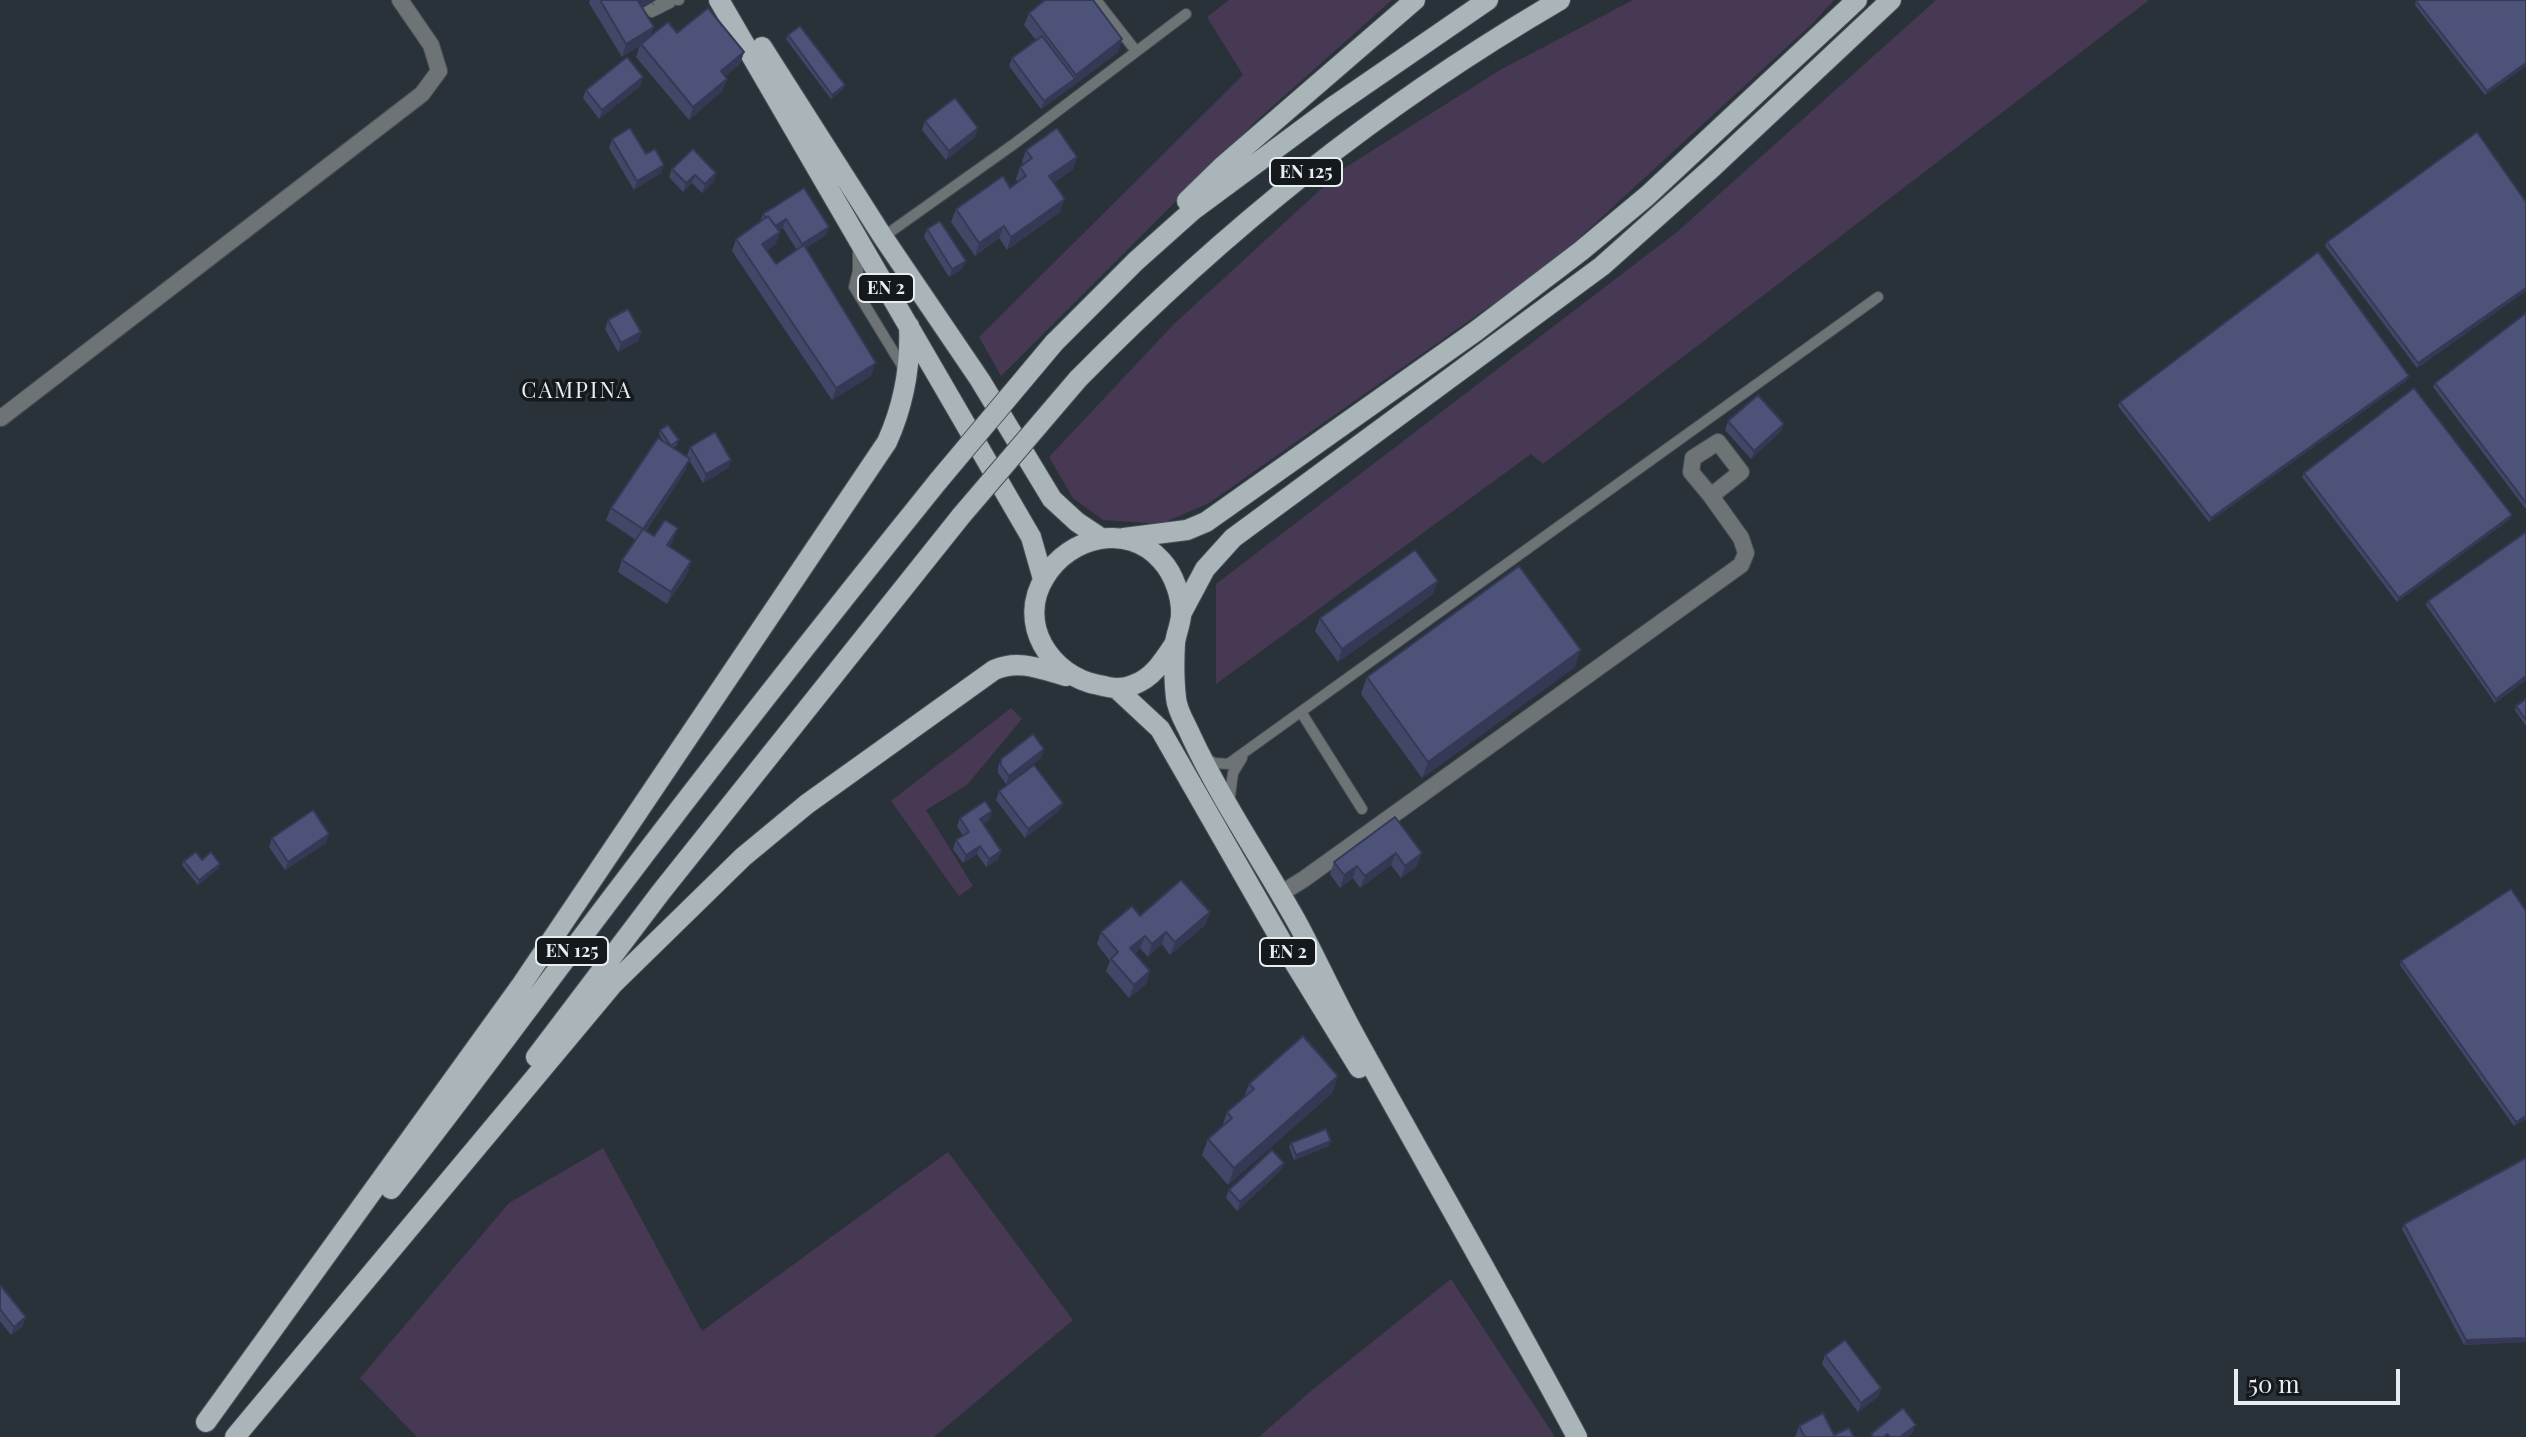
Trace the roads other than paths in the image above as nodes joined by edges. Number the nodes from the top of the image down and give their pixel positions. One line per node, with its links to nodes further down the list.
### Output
1 (400, 0): 19 (street)
2 (644, 0): 9 (lane)
3 (1096, 0): 12 (lane)
4 (1415, 0): 15 (main road)
5 (1488, 0): 15 (main road, EN 125)
6 (1560, 0): 34 (main road, EN 125, bridge)
7 (1857, 0): 21 (main road)
8 (1891, 0): 23 (main road)
9 (670, 2)
10 (721, 2): 13 (main road, EN 2); 14 (main road, EN 2)
11 (1186, 14): 12 (lane)
12 (1136, 51): 13 (lane)
13 (883, 237): 21 (main road, EN 2)
14 (858, 241): 17 (main road, EN 2); 18 (lane)
15 (1136, 261): 35 (main road, EN 125, bridge)
16 (1878, 297): 27 (lane)
17 (909, 326): 18 (main road); 22 (main road, EN 2)
18 (908, 374): 35 (main road)
19 (1, 418)
20 (1711, 496): 32 (street)
21 (1111, 538): 22 (main road); 23 (main road, EN 2)
22 (1043, 579): 25 (main road, EN 2)
23 (1181, 614): 24 (main road, EN 2)
24 (1175, 643): 26 (main road, EN 2); 29 (main road, EN 2)
25 (1093, 684): 26 (main road, EN 2); 34 (main road)
26 (1117, 689): 33 (main road, EN 2)
27 (1301, 712): 28 (lane); 31 (lane)
28 (1245, 752): 29 (lane); 30 (lane)
29 (1201, 756): 30 (main road, EN 2)
30 (1228, 804): 32 (main road, EN 2)
31 (1362, 809)
32 (1280, 894): 33 (main road, EN 2)
33 (1458, 1220): 37 (main road, EN 2)
34 (369, 1276): 36 (main road, EN 125)
35 (200, 1430)
36 (235, 1437)
37 (1577, 1437)

